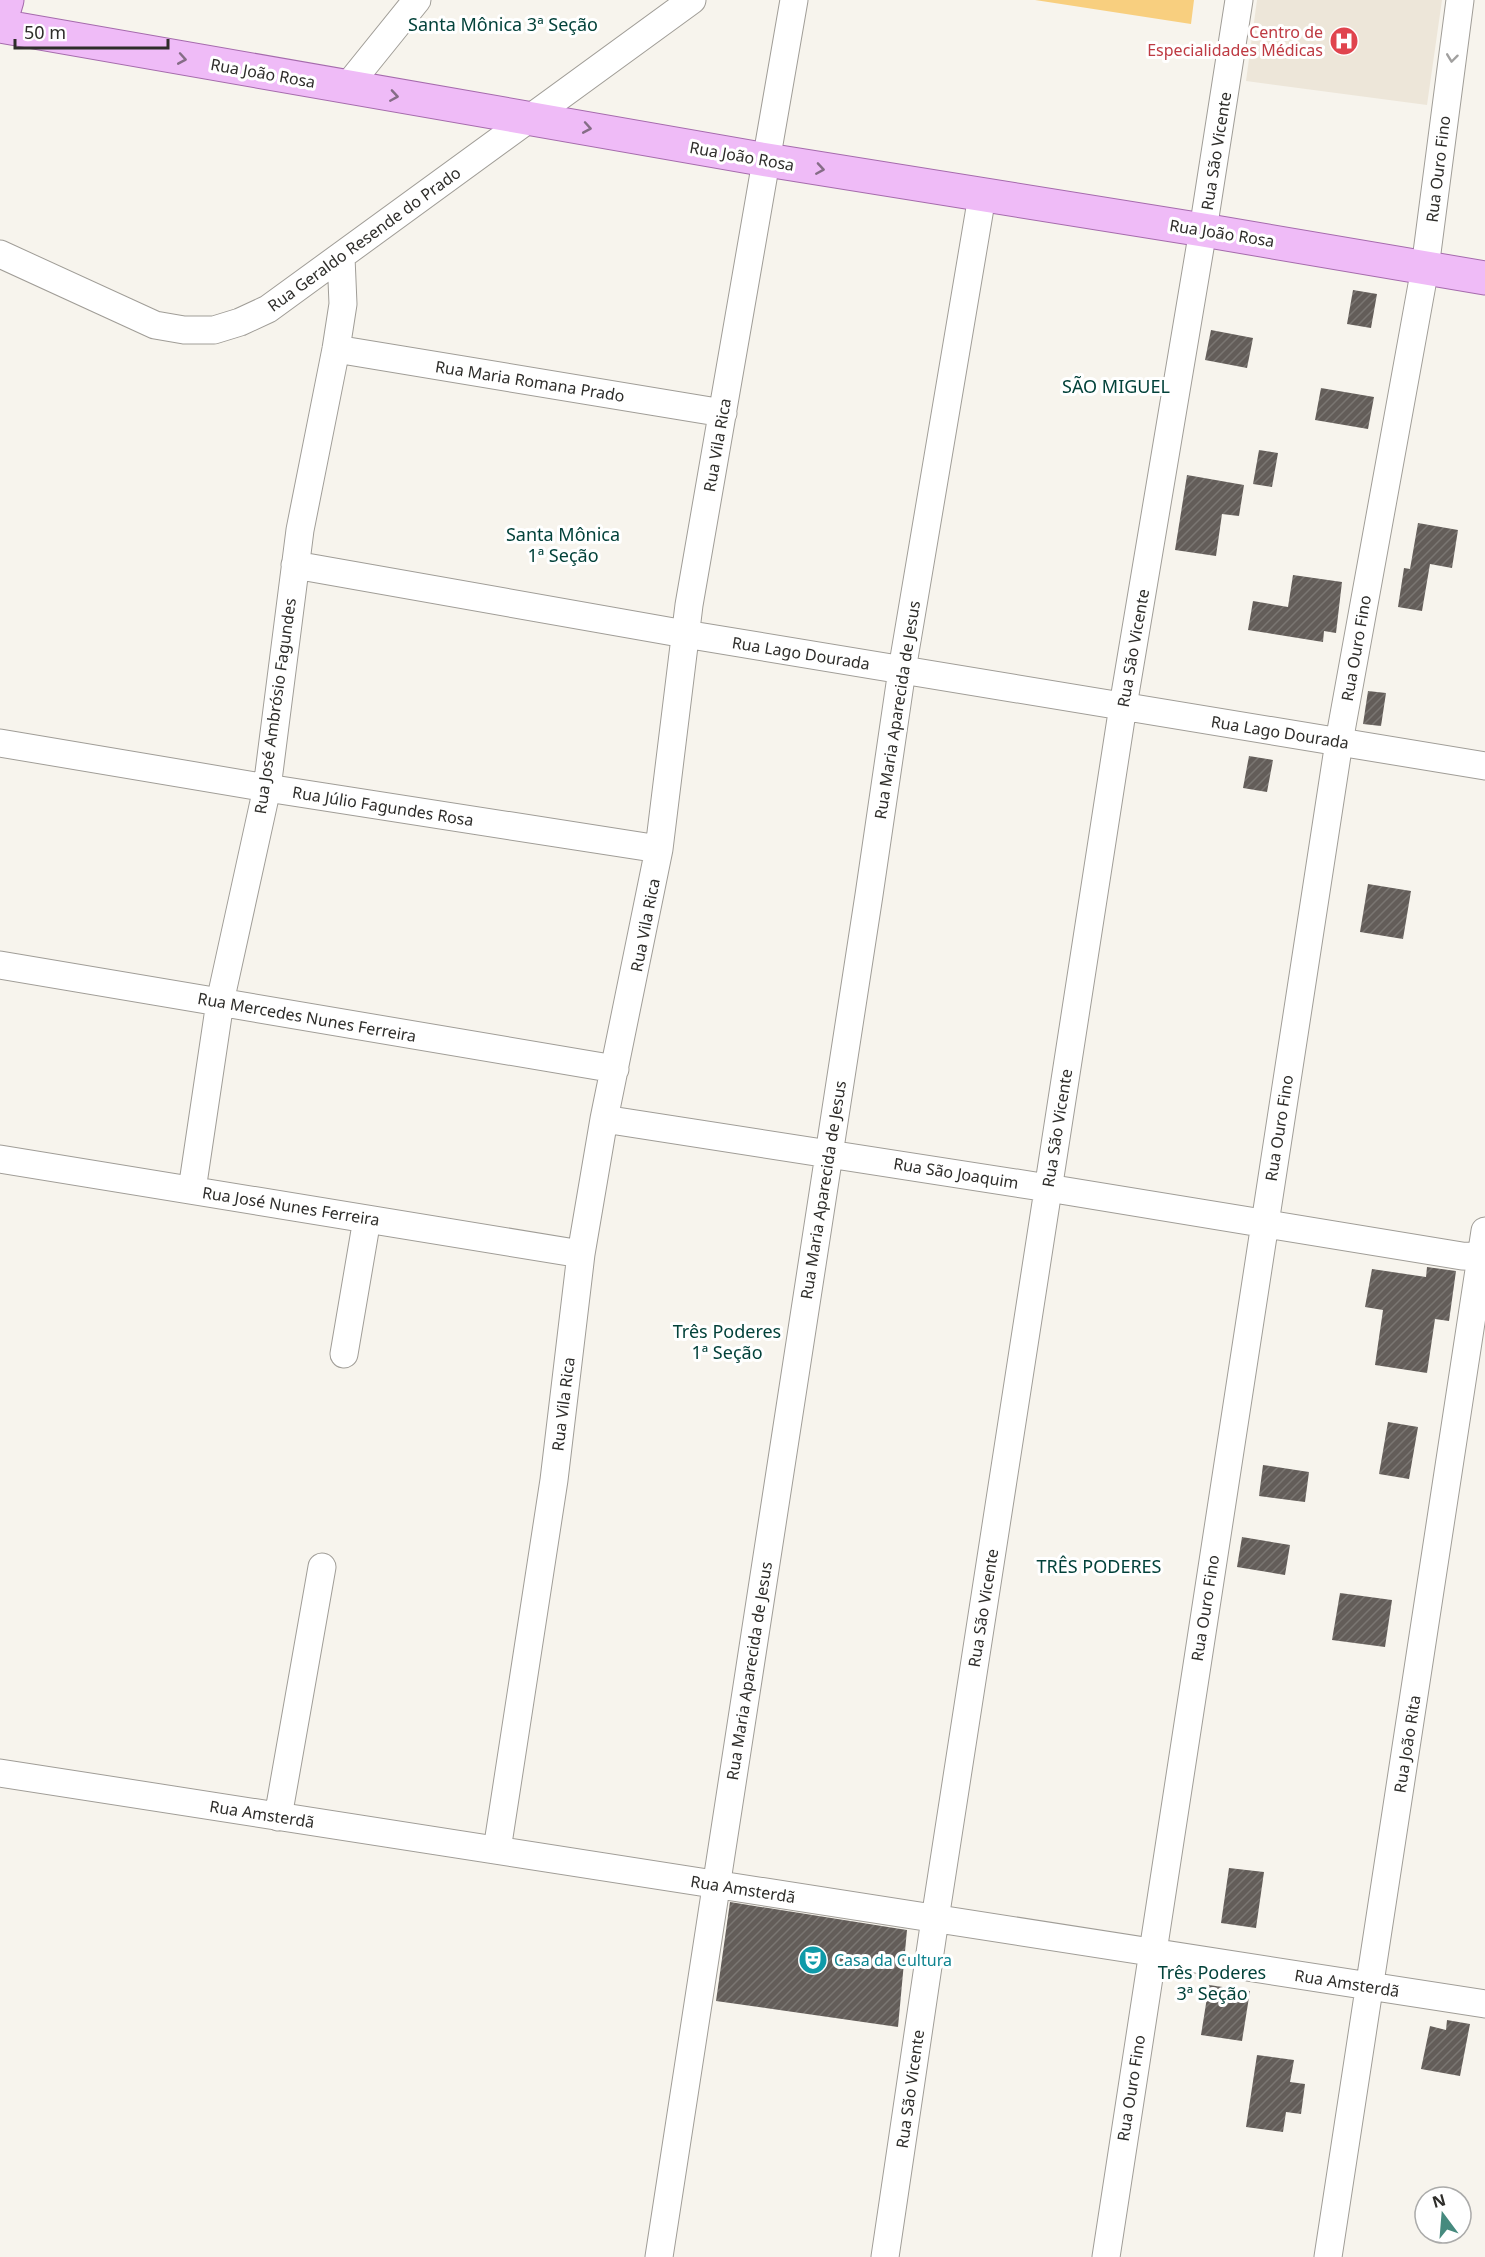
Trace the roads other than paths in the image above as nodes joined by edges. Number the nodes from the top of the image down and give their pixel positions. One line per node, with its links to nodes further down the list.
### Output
1 (7, 0): 7 (main road)
2 (417, 0): 8 (street)
3 (692, 0): 9 (street, Rua Geraldo Resende do Prado)
4 (794, 0): 10 (street, Rua Vila Rica)
5 (1239, 0): 12 (street, Rua São Vicente)
6 (1460, 0): 15 (street, Rua Ouro Fino, one-way to 15)
7 (0, 25): 8 (main road, Rua João Rosa, one-way to 8)
8 (346, 88): 9 (main road, Rua João Rosa, one-way to 9)
9 (530, 118): 10 (main road, Rua João Rosa, one-way to 10); 14 (street, Rua Geraldo Resende do Prado)
10 (767, 160): 11 (main road, Rua João Rosa, one-way to 11); 18 (street, Rua Vila Rica)
11 (982, 196): 12 (main road, Rua João Rosa); 21 (street, Rua Maria Aparecida de Jesus)
12 (1203, 230): 15 (main road, Rua João Rosa); 22 (street, Rua São Vicente)
13 (0, 254): 14 (street, Rua Geraldo Resende do Prado)
14 (341, 257): 17 (street, Rua José Ambrósio Fagundes)
15 (1425, 268): 16 (main road, Rua João Rosa); 23 (street, Rua Ouro Fino)
16 (1485, 278)
17 (336, 349): 18 (street, Rua Maria Romana Prado); 19 (street, Rua José Ambrósio Fagundes)
18 (723, 413): 20 (street, Rua Vila Rica)
19 (295, 565): 20 (street, Rua Lago Dourada); 26 (street, Rua José Ambrósio Fagundes)
20 (685, 634): 21 (street, Rua Lago Dourada); 27 (street, Rua Vila Rica)
21 (902, 669): 22 (street, Rua Lago Dourada); 32 (street, Rua Maria Aparecida de Jesus)
22 (1123, 706): 23 (street, Rua Lago Dourada); 34 (street, Rua São Vicente)
23 (1339, 742): 25 (street, Rua Lago Dourada); 37 (street, Rua Ouro Fino)
24 (0, 743): 26 (street, Rua Júlio Fagundes Rosa)
25 (1485, 766)
26 (267, 788): 27 (street, Rua Júlio Fagundes Rosa); 29 (street, Rua José Ambrósio Fagundes)
27 (659, 849): 30 (street, Rua Vila Rica)
28 (0, 965): 29 (street, Rua Mercedes Nunes Ferreira)
29 (220, 1002): 30 (street, Rua Mercedes Nunes Ferreira); 35 (street, Rua José Ambrósio Fagundes)
30 (615, 1069): 31 (street, Rua Vila Rica)
31 (604, 1119): 32 (street, Rua São Joaquim); 39 (street, Rua Vila Rica)
32 (829, 1153): 34 (street, Rua São Joaquim); 46 (street, Rua Maria Aparecida de Jesus)
33 (0, 1159): 35 (street, Rua José Nunes Ferreira)
34 (1048, 1188): 37 (street, Rua São Joaquim); 47 (street, Rua São Vicente)
35 (192, 1190): 36 (street, Rua José Nunes Ferreira)
36 (367, 1219): 39 (street, Rua José Nunes Ferreira); 41 (street)
37 (1264, 1223): 40 (street, Rua São Joaquim); 48 (street, Rua Ouro Fino)
38 (1485, 1231): 40 (street, Rua João Rita)
39 (581, 1254): 45 (street, Rua Vila Rica)
40 (1483, 1257): 49 (street, Rua João Rita)
41 (344, 1354)
42 (322, 1567): 44 (street)
43 (0, 1773): 44 (street, Rua Amsterdã)
44 (278, 1817): 45 (street, Rua Amsterdã)
45 (497, 1850): 46 (street, Rua Amsterdã)
46 (716, 1884): 47 (street, Rua Amsterdã); 51 (street, Rua Maria Aparecida de Jesus)
47 (935, 1918): 48 (street, Rua Amsterdã); 52 (street, Rua São Vicente)
48 (1152, 1952): 49 (street, Rua Amsterdã); 53 (street, Rua Ouro Fino)
49 (1370, 1986): 50 (street, Rua Amsterdã); 54 (street, Rua João Rita)
50 (1485, 2004)
51 (659, 2257)
52 (885, 2257)
53 (1106, 2257)
54 (1328, 2257)

